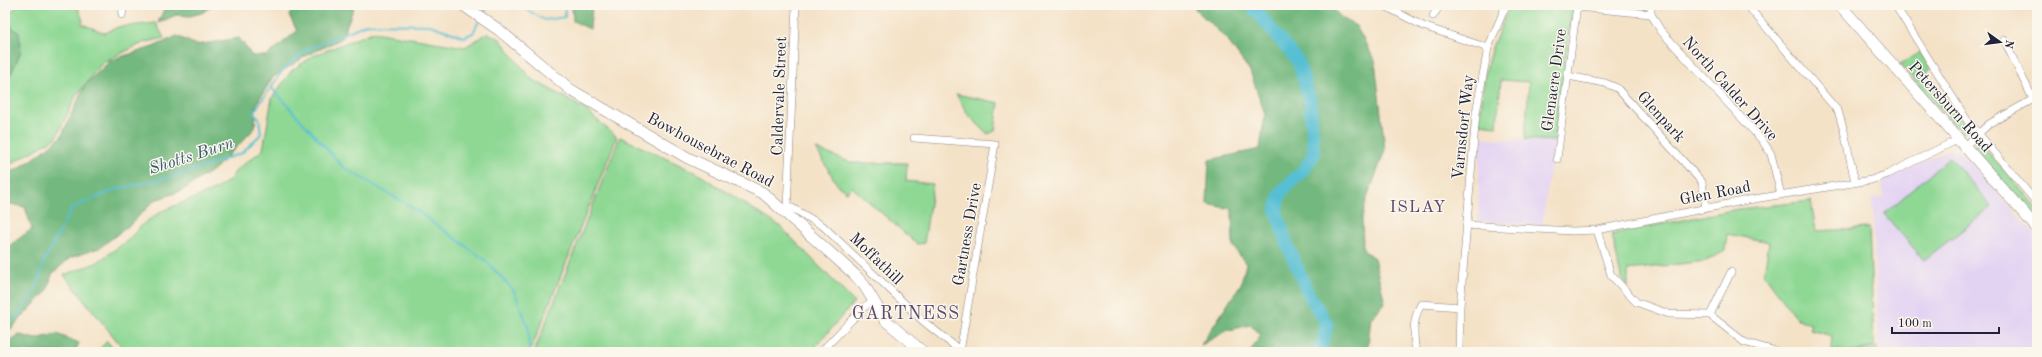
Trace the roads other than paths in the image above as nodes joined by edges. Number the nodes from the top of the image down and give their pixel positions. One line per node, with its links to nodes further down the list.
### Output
1 (124, 5): 13 (street)
2 (796, 5): 26 (street, Caldervale Street)
3 (1382, 5): 16 (street)
4 (1440, 5): 14 (street)
5 (1506, 5): 16 (street, Varnsdorf Way)
6 (1651, 5): 12 (street)
7 (1747, 5): 23 (street)
8 (1840, 5): 21 (street, Petersburn Road)
9 (1895, 5): 19 (street)
10 (1577, 6): 12 (street); 17 (street, Glenacre Drive)
11 (468, 8): 26 (street, Bowhousebrae Road)
12 (1651, 14): 24 (street, North Calder Drive)
13 (122, 15)
14 (1433, 16)
15 (2004, 40): 18 (street)
16 (1488, 48): 28 (street, Varnsdorf Way)
17 (1568, 76): 22 (street, Glenacre Drive); 27 (street, Glenpark)
18 (2035, 98): 19 (street, Glen Road)
19 (1979, 133): 21 (street, Glen Road); 25 (street)
20 (914, 138): 36 (street, Gartness Drive)
21 (1962, 142): 23 (street, Glen Road); 29 (street, Petersburn Road)
22 (1557, 159)
23 (1855, 182): 24 (street, Glen Road)
24 (1781, 194): 27 (street, Glen Road)
25 (2037, 203)
26 (787, 208): 32 (street, Bowhousebrae Road); 36 (street, Moffathill)
27 (1706, 208): 30 (street, Glen Road)
28 (1466, 226): 30 (street, Glen Road); 33 (street, Varnsdorf Way)
29 (2037, 228)
30 (1597, 230): 34 (street)
31 (1731, 272): 34 (street)
32 (873, 301): 37 (street); 38 (street, Bowhousebrae Road)
33 (1460, 307): 39 (street); 40 (street, Varnsdorf Way)
34 (1710, 315): 35 (street)
35 (1753, 348): 41 (street)
36 (961, 351)
37 (821, 352)
38 (923, 352)
39 (1416, 352)
40 (1459, 352)
41 (1779, 352)

